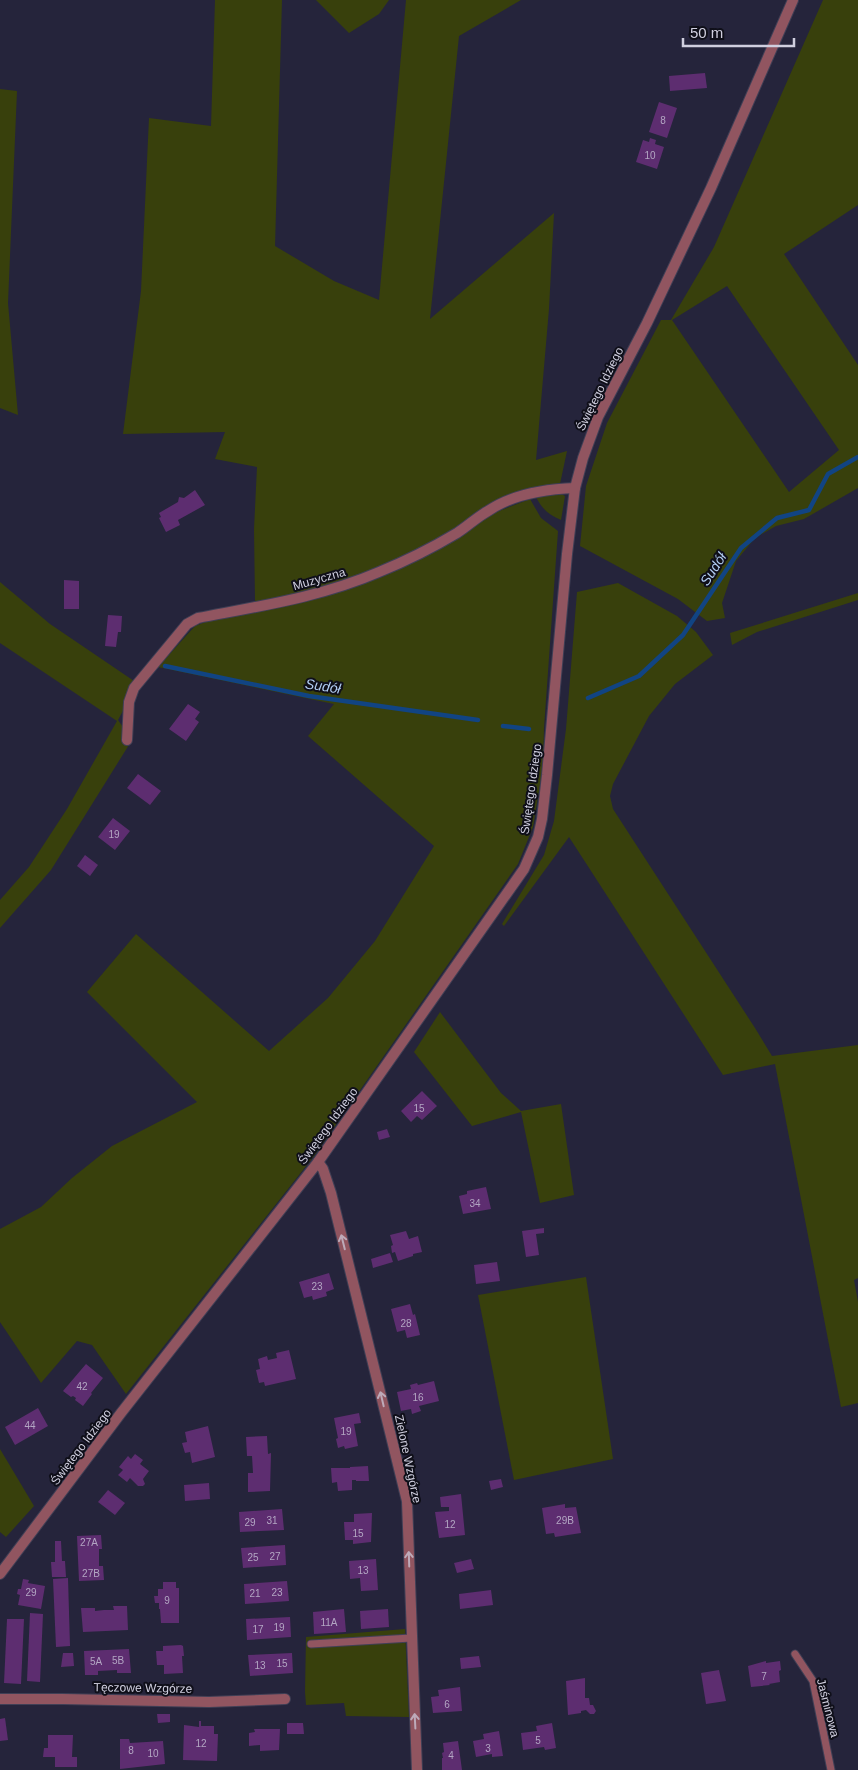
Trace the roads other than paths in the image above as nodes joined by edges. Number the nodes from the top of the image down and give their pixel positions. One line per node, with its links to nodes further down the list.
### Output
1 (794, 0): 2 (street, Świętego Idziego)
2 (575, 488): 3 (street, Muzyczna); 4 (street, Świętego Idziego)
3 (127, 740)
4 (318, 1162): 5 (street, Świętego Idziego); 6 (street, Zielone Wzgórze, one-way to 4)
5 (0, 1574)
6 (412, 1638): 7 (lane); 11 (street, Zielone Wzgórze, one-way to 6)
7 (311, 1644)
8 (795, 1654): 12 (lane, Jaśminowa)
9 (285, 1699): 10 (street, Tęczowe Wzgórze)
10 (0, 1700)
11 (417, 1770)
12 (831, 1770)

